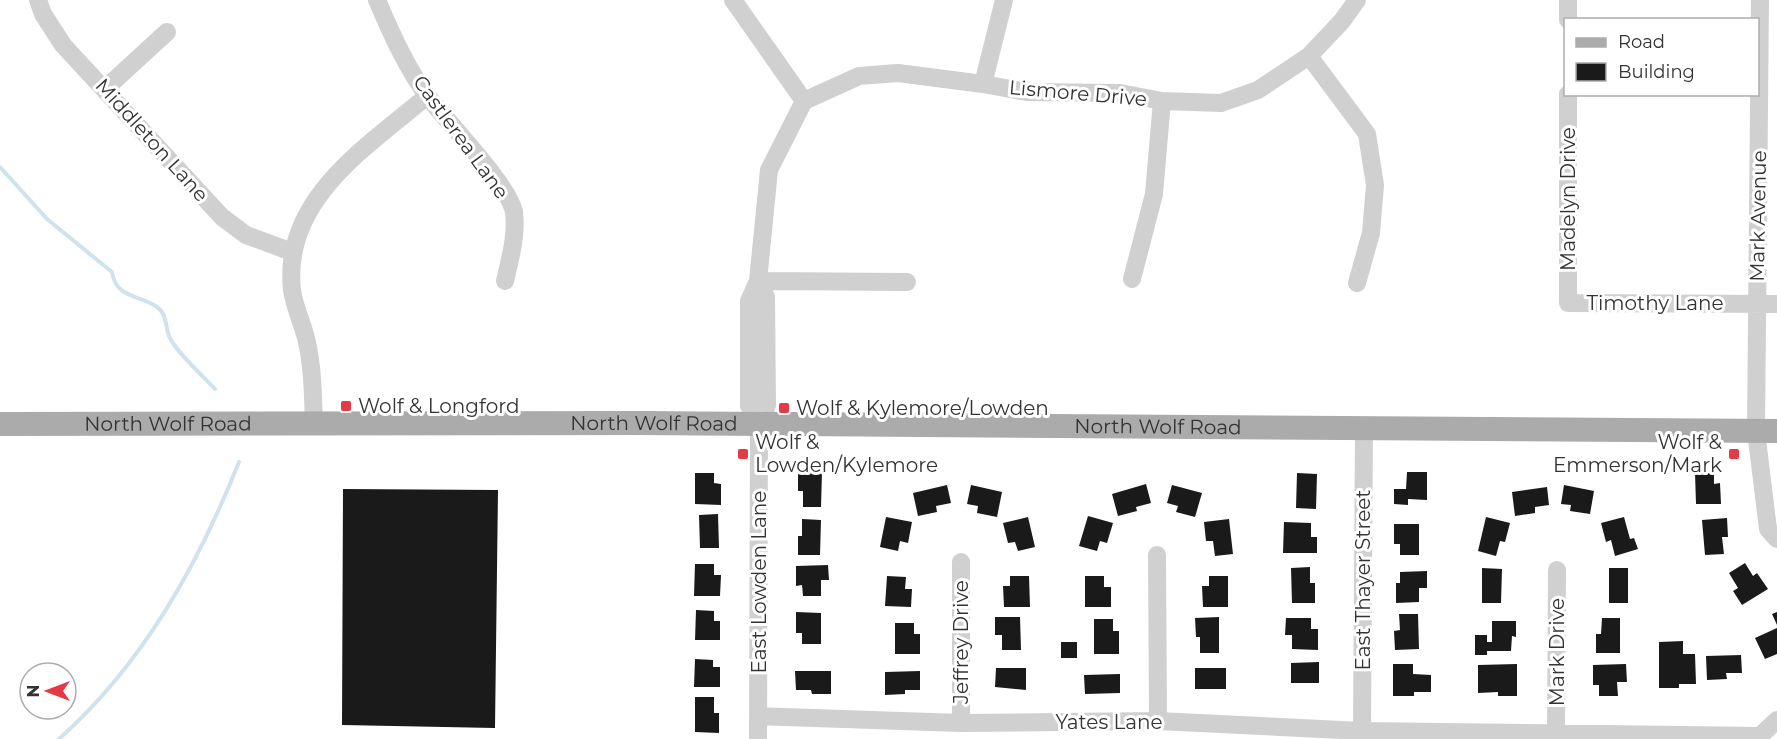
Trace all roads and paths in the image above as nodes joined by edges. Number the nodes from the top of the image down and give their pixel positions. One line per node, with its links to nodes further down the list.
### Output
1 (38, 0): 12 (street, Middleton Lane)
2 (377, 0): 13 (street, Castlerea Lane)
3 (733, 0): 15 (street)
4 (1004, 0): 11 (street)
5 (1357, 0): 10 (street, Lismore Drive)
6 (1568, 0): 8 (street)
7 (1760, 0): 24 (street, Mark Avenue)
8 (1568, 18)
9 (167, 32): 12 (street)
10 (1308, 56): 16 (street, Lismore Drive); 22 (street)
11 (983, 84): 15 (street, Lismore Drive); 16 (street, Lismore Drive)
12 (106, 88): 17 (street, Middleton Lane)
13 (427, 96): 17 (street); 19 (street, Castlerea Lane)
14 (1568, 96): 23 (street, Madelyn Drive)
15 (804, 101): 20 (street)
16 (1162, 101): 18 (street)
17 (292, 252): 28 (street)
18 (1132, 279)
19 (506, 281)
20 (758, 281): 21 (street); 27 (street, East Lowden Lane)
21 (907, 282)
22 (1357, 283)
23 (1568, 303): 24 (street, Timothy Lane)
24 (1757, 304): 25 (street, Timothy Lane); 30 (street, Mark Avenue)
25 (1777, 304)
26 (0, 424): 28 (main road, North Wolf Road)
27 (759, 424): 28 (main road, North Wolf Road); 29 (main road, North Wolf Road); 35 (street, East Lowden Lane)
28 (314, 425)
29 (1364, 428): 30 (main road, North Wolf Road); 39 (street, East Thayer Street)
30 (1767, 431): 31 (street, Mark Avenue)
31 (1777, 539)
32 (1157, 555): 37 (street)
33 (961, 562): 38 (street, Jeffrey Drive)
34 (1557, 570): 40 (street, Mark Drive)
35 (758, 716): 38 (street, Yates Lane); 41 (street, East Lowden Lane)
36 (1777, 720): 40 (street, Yates Lane)
37 (1158, 721): 38 (street, Yates Lane); 39 (street, Yates Lane)
38 (961, 723)
39 (1351, 733): 40 (street, Yates Lane)
40 (1556, 734)
41 (758, 739)

